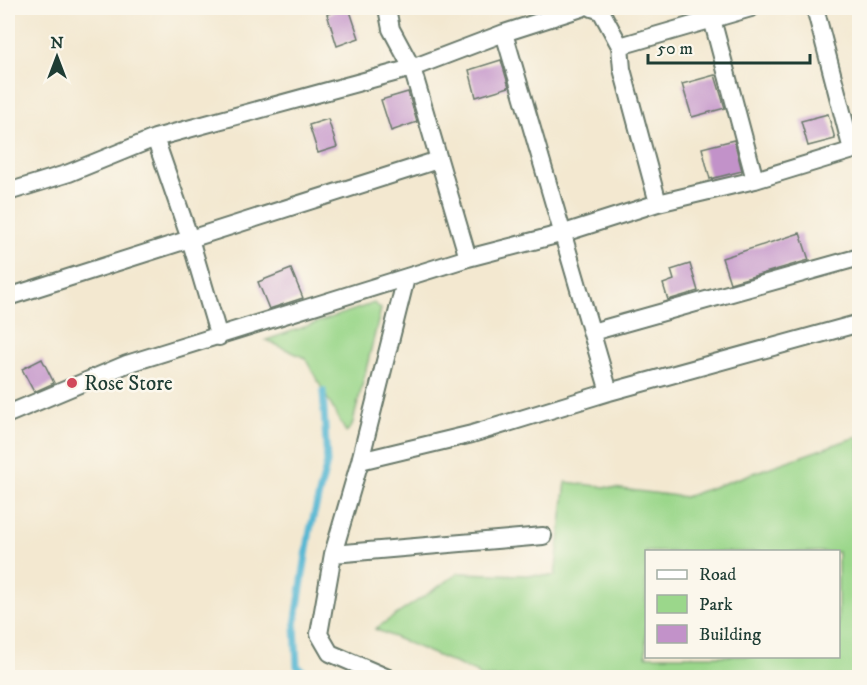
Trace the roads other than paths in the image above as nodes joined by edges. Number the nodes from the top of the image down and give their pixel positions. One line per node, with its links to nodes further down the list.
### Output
1 (387, 8): 9 (street)
2 (582, 8): 7 (street)
3 (592, 8): 8 (street)
4 (751, 8): 6 (street)
5 (815, 8): 11 (street)
6 (712, 20): 8 (street); 13 (street)
7 (504, 33): 9 (street); 16 (street)
8 (620, 46): 15 (street)
9 (412, 68): 10 (street); 12 (street)
10 (155, 138): 14 (street); 17 (street)
11 (856, 149): 13 (street)
12 (438, 160): 17 (street); 19 (street)
13 (755, 180): 15 (street)
14 (8, 192)
15 (658, 203): 16 (street)
16 (564, 233): 19 (street); 23 (street)
17 (190, 239): 21 (street); 24 (street)
18 (860, 257): 23 (street)
19 (468, 258): 20 (street)
20 (406, 278): 24 (street); 27 (street)
21 (8, 297)
22 (860, 323): 25 (street)
23 (592, 332): 25 (street)
24 (219, 337): 26 (street)
25 (609, 392): 27 (street)
26 (9, 409)
27 (360, 462): 29 (street)
28 (543, 536): 29 (street)
29 (333, 554): 30 (street)
30 (388, 678)

